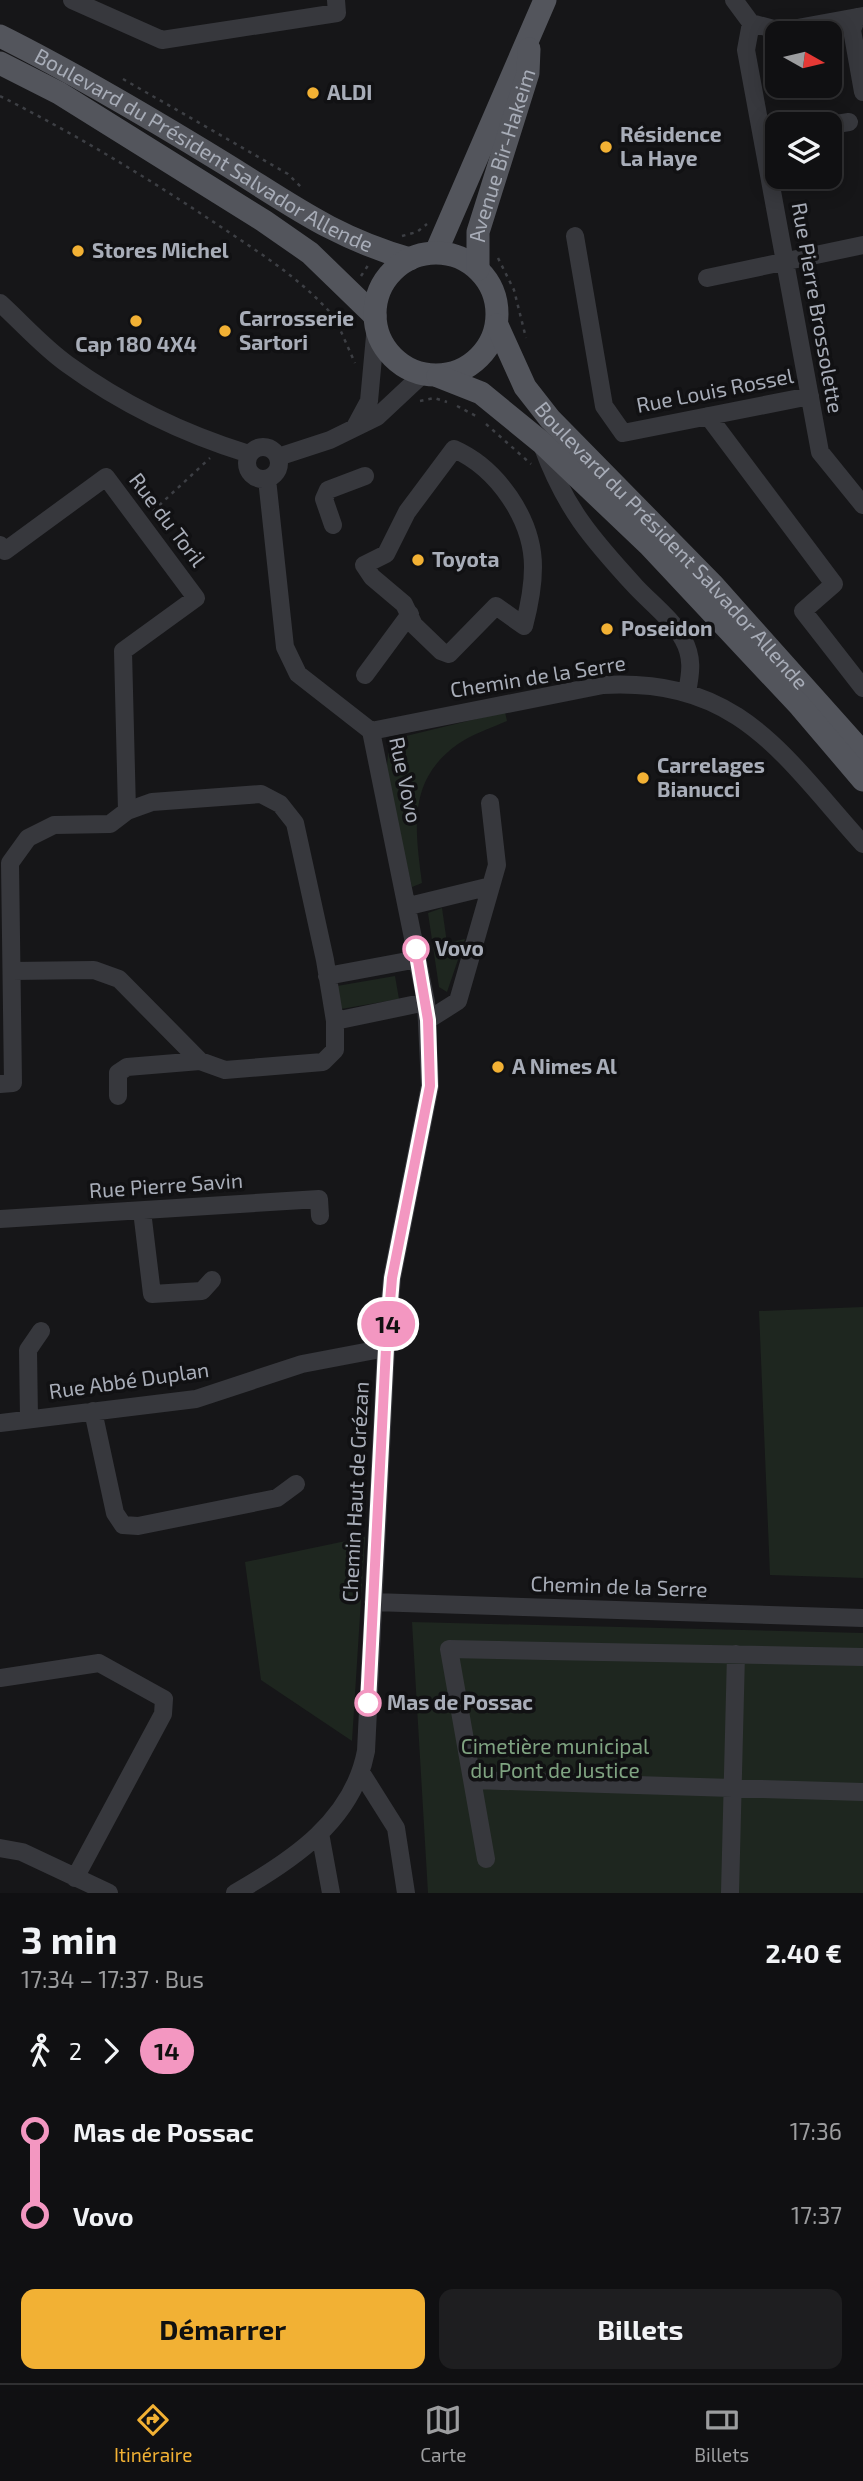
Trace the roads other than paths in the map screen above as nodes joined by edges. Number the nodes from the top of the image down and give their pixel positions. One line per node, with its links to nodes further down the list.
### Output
1 (72, 0): 2 (street)
2 (336, 0)
3 (545, 0): 8 (main road, Avenue Bir-Hakeim)
4 (734, 0): 6 (street)
5 (858, 11): 6 (street); 9 (street); 11 (street)
6 (751, 23): 12 (street, Rue Pierre Brossolette)
7 (0, 36): 19 (main road, Boulevard du Président Salvador Allende)
8 (530, 41): 18 (main road, Avenue Bir-Hakeim); 21 (main road, Avenue Bir-Hakeim)
9 (863, 49)
10 (0, 63): 24 (main road, Boulevard du Président Salvador Allende)
11 (863, 92)
12 (765, 117)
13 (849, 122): 14 (street)
14 (842, 123)
15 (777, 189): 20 (street, Rue Pierre Brossolette)
16 (575, 236): 28 (street, Rue Louis Rossel)
17 (863, 245): 20 (street)
18 (436, 252): 19 (main road); 21 (main road)
19 (410, 259): 24 (main road)
20 (786, 261): 22 (street); 27 (street, Rue Pierre Brossolette)
21 (488, 263): 25 (main road)
22 (708, 278)
23 (0, 303): 31 (street)
24 (375, 321): 26 (main road); 29 (street)
25 (497, 325): 26 (main road); 43 (main road, Boulevard du Président Salvador Allende)
26 (431, 375): 29 (street); 30 (main road, Boulevard du Président Salvador Allende)
27 (810, 396): 28 (street, Rue Louis Rossel); 35 (street, Rue Pierre Brossolette)
28 (708, 416): 40 (street)
29 (355, 427): 32 (street)
30 (541, 442): 41 (street); 44 (main road, Boulevard du Président Salvador Allende)
31 (249, 454): 32 (street); 34 (street)
32 (278, 457): 34 (street)
33 (365, 476): 36 (street)
34 (267, 479): 42 (street, Rue Vovo)
35 (863, 505)
36 (333, 525)
37 (2, 550): 46 (street, Rue du Toril)
38 (410, 614): 38 (street); 39 (street)
39 (365, 675)
40 (862, 685)
41 (687, 692): 42 (street, Chemin de la Serre); 47 (street, Chemin de la Serre)
42 (371, 731): 49 (street, Rue Vovo)
43 (863, 753)
44 (863, 780)
45 (490, 803): 48 (street)
46 (127, 811): 51 (street); 52 (street)
47 (863, 844)
48 (491, 886): 49 (street); 53 (street)
49 (409, 906): 50 (street, Rue Vovo)
50 (418, 959): 51 (street); 53 (street, Rue Vovo)
51 (326, 968): 54 (street)
52 (12, 971): 55 (street); 56 (street)
53 (427, 1011): 54 (street); 57 (street, Rue Vovo)
54 (335, 1021): 55 (street)
55 (200, 1061): 58 (street)
56 (0, 1084)
57 (430, 1086): 64 (street, Chemin Haut de Grézan)
58 (118, 1096)
59 (142, 1211): 60 (street, Rue Pierre Savin); 61 (street, Rue Pierre Savin); 62 (street)
60 (320, 1216)
61 (0, 1219)
62 (212, 1280)
63 (41, 1331): 66 (street)
64 (386, 1348): 65 (street, Rue Abbé Duplan); 69 (street, Chemin Haut de Grézan)
65 (93, 1411): 66 (street, Rue Abbé Duplan); 68 (street)
66 (29, 1418): 67 (street, Rue Abbé Duplan)
67 (0, 1423)
68 (296, 1484)
69 (373, 1602): 70 (street, Chemin de la Serre); 74 (street, Chemin Haut de Grézan)
70 (863, 1618)
71 (736, 1654): 72 (street); 75 (street); 76 (street)
72 (863, 1657)
73 (0, 1678): 81 (street)
74 (362, 1774): 78 (street); 85 (street)
75 (472, 1780): 76 (street); 80 (street)
76 (733, 1788): 77 (street); 86 (street)
77 (863, 1793)
78 (320, 1833): 83 (street); 84 (street)
79 (0, 1848): 81 (street)
80 (486, 1859)
81 (75, 1878): 82 (street)
82 (109, 1893)
83 (235, 1893)
84 (331, 1893)
85 (406, 1893)
86 (730, 1893)

